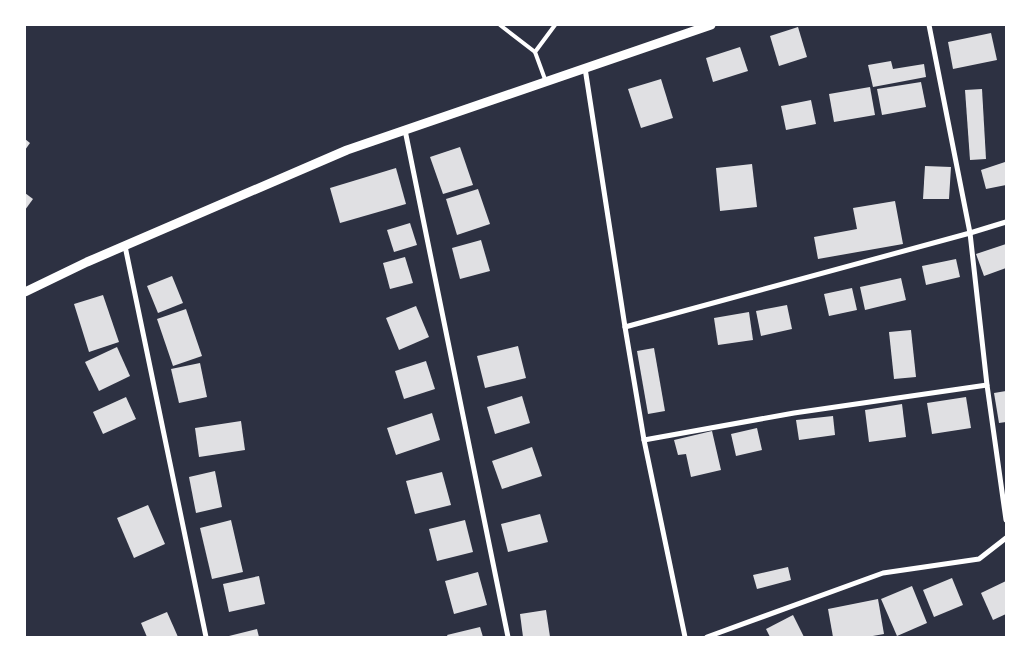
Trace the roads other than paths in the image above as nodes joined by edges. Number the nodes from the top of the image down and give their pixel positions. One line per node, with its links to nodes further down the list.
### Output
1 (500, 25): 5 (lane)
2 (555, 25): 5 (lane)
3 (711, 25): 6 (street)
4 (929, 25): 10 (street)
5 (535, 52): 7 (lane)
6 (585, 68): 7 (street); 13 (street)
7 (546, 82): 8 (street)
8 (404, 130): 11 (street); 19 (street)
9 (1006, 222): 10 (street)
10 (970, 233): 13 (street); 14 (street)
11 (125, 246): 12 (street); 18 (street)
12 (25, 292)
13 (625, 327): 15 (street)
14 (988, 384): 15 (street); 16 (street)
15 (644, 440): 20 (street)
16 (1006, 520)
17 (1006, 538): 21 (street)
18 (206, 637)
19 (508, 637)
20 (685, 637)
21 (707, 637)

